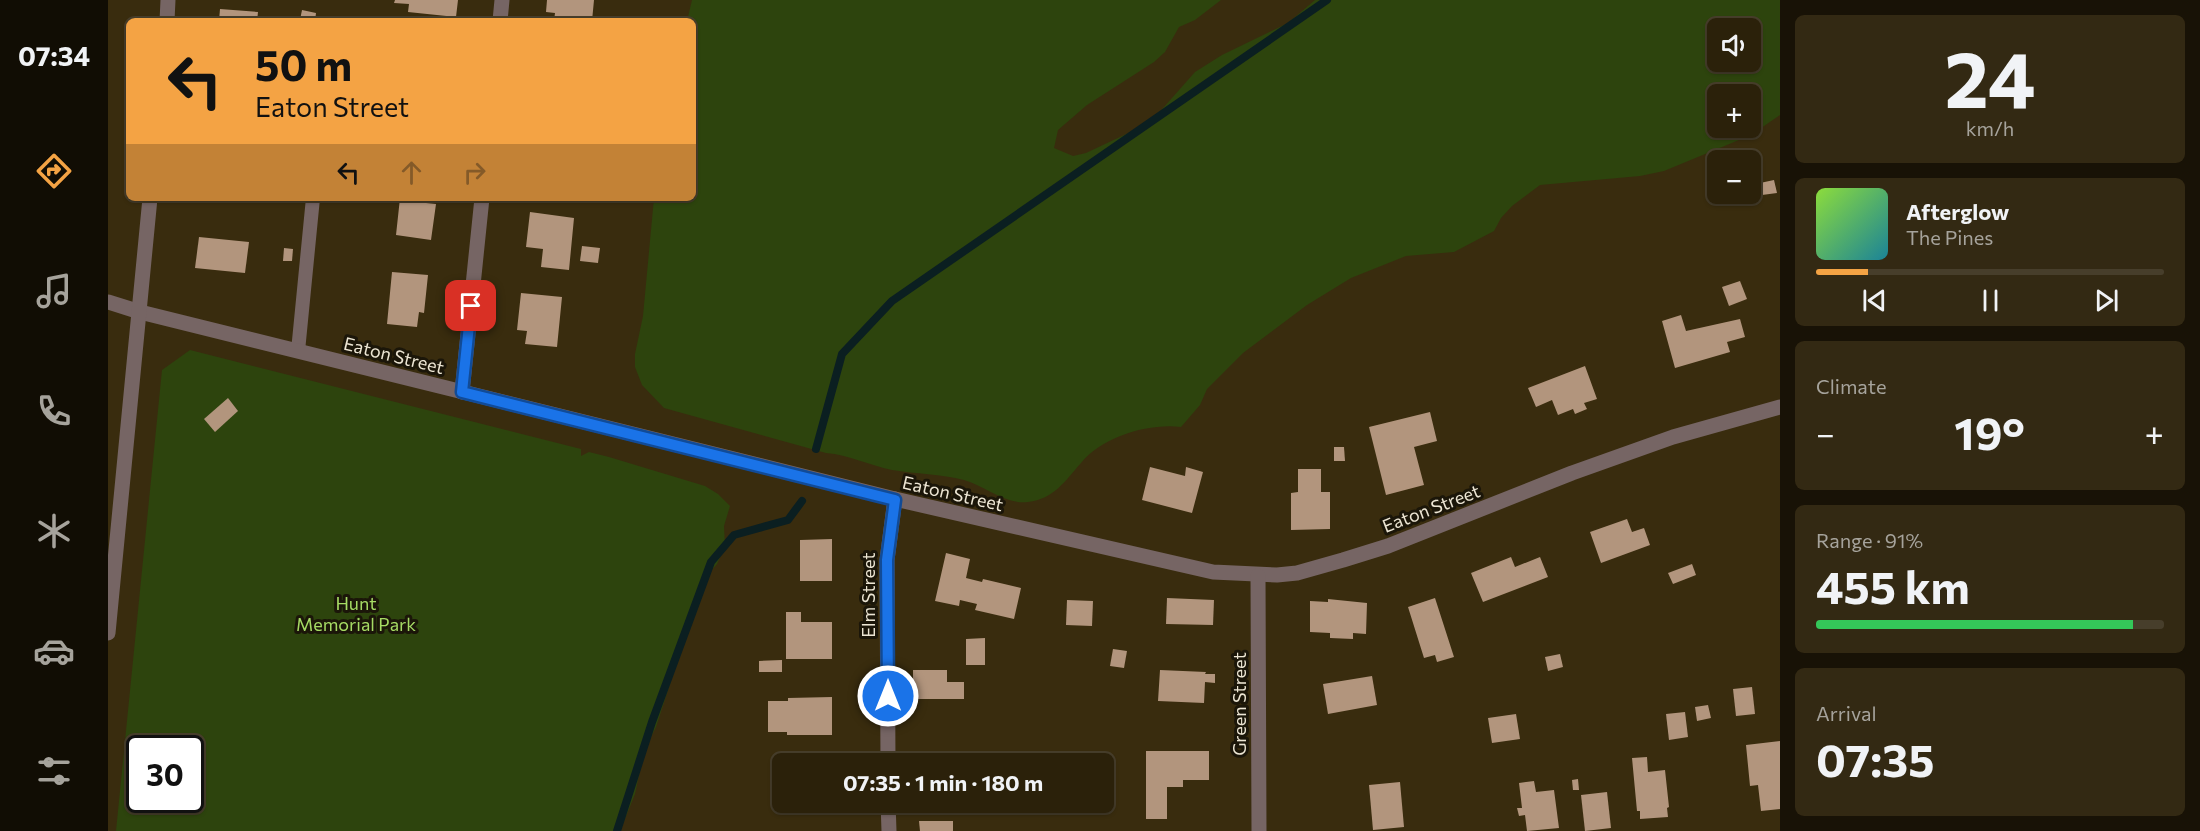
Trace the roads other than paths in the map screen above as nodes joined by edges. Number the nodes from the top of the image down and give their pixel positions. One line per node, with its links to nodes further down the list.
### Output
1 (168, 0): 3 (street)
2 (502, 0): 4 (street)
3 (167, 18)
4 (500, 18)
5 (150, 201): 9 (street)
6 (313, 201): 10 (lane)
7 (482, 201): 11 (street)
8 (108, 302): 9 (street, Eaton Street)
9 (140, 312): 10 (street, Eaton Street); 14 (street)
10 (298, 351): 11 (street, Eaton Street)
11 (462, 392): 13 (street, Eaton Street)
12 (1780, 407): 15 (street, Eaton Street)
13 (895, 500): 15 (street, Eaton Street); 17 (street, Elm Street)
14 (111, 572): 16 (street)
15 (1258, 576): 20 (street, Green Street)
16 (108, 633)
17 (888, 753)
18 (888, 813): 19 (street)
19 (889, 831)
20 (1259, 831)

